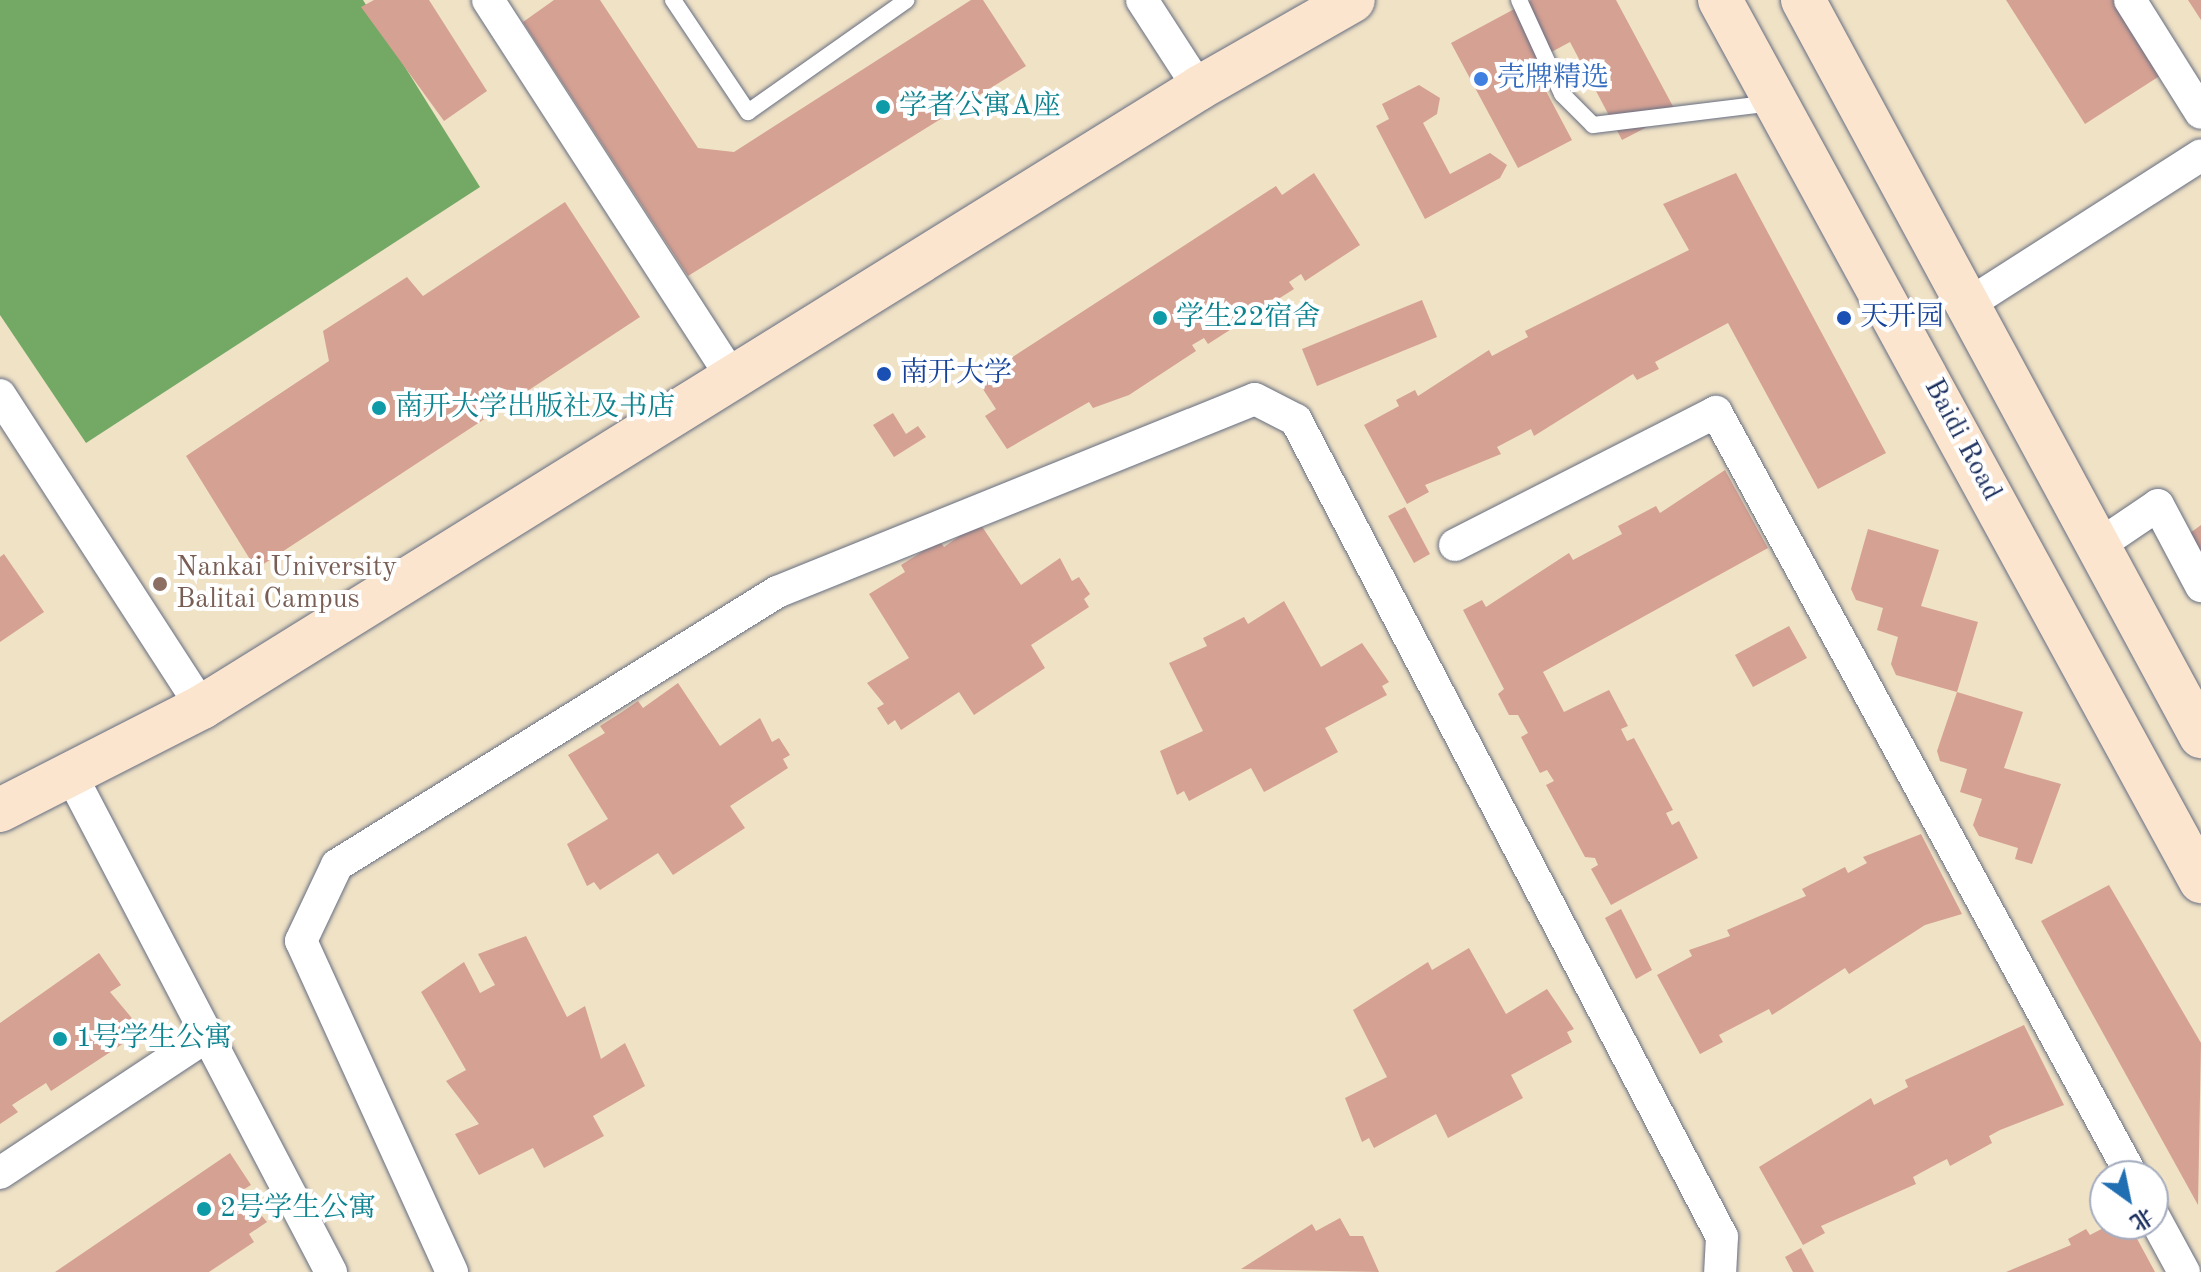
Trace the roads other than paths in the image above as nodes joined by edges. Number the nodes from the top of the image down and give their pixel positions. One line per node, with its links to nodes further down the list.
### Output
1 (488, 0): 16 (street)
2 (673, 0): 10 (lane)
3 (907, 0): 10 (lane)
4 (1142, 0): 11 (street)
5 (1353, 0): 11 (main road)
6 (1519, 0): 12 (lane)
7 (1720, 0): 12 (main road, Baidi Road)
8 (1803, 0): 15 (main road)
9 (2130, 0): 13 (street)
10 (884, 5)
11 (1199, 88): 16 (main road)
12 (1779, 101): 25 (main road, Baidi Road)
13 (2201, 113)
14 (2201, 155): 15 (street)
15 (1970, 303): 19 (main road)
16 (735, 382): 21 (main road)
17 (0, 395): 21 (street)
18 (1455, 545): 27 (street)
19 (2099, 545): 20 (street); 22 (main road)
20 (2201, 586)
21 (202, 707): 23 (main road)
22 (2201, 736)
23 (71, 775): 24 (main road); 26 (street)
24 (0, 810)
25 (2201, 881)
26 (207, 1036): 28 (street); 30 (street)
27 (2123, 1160)
28 (0, 1173)
29 (2167, 1240): 33 (street)
30 (319, 1267)
31 (452, 1272): 32 (street)
32 (1720, 1272)
33 (2184, 1272)

